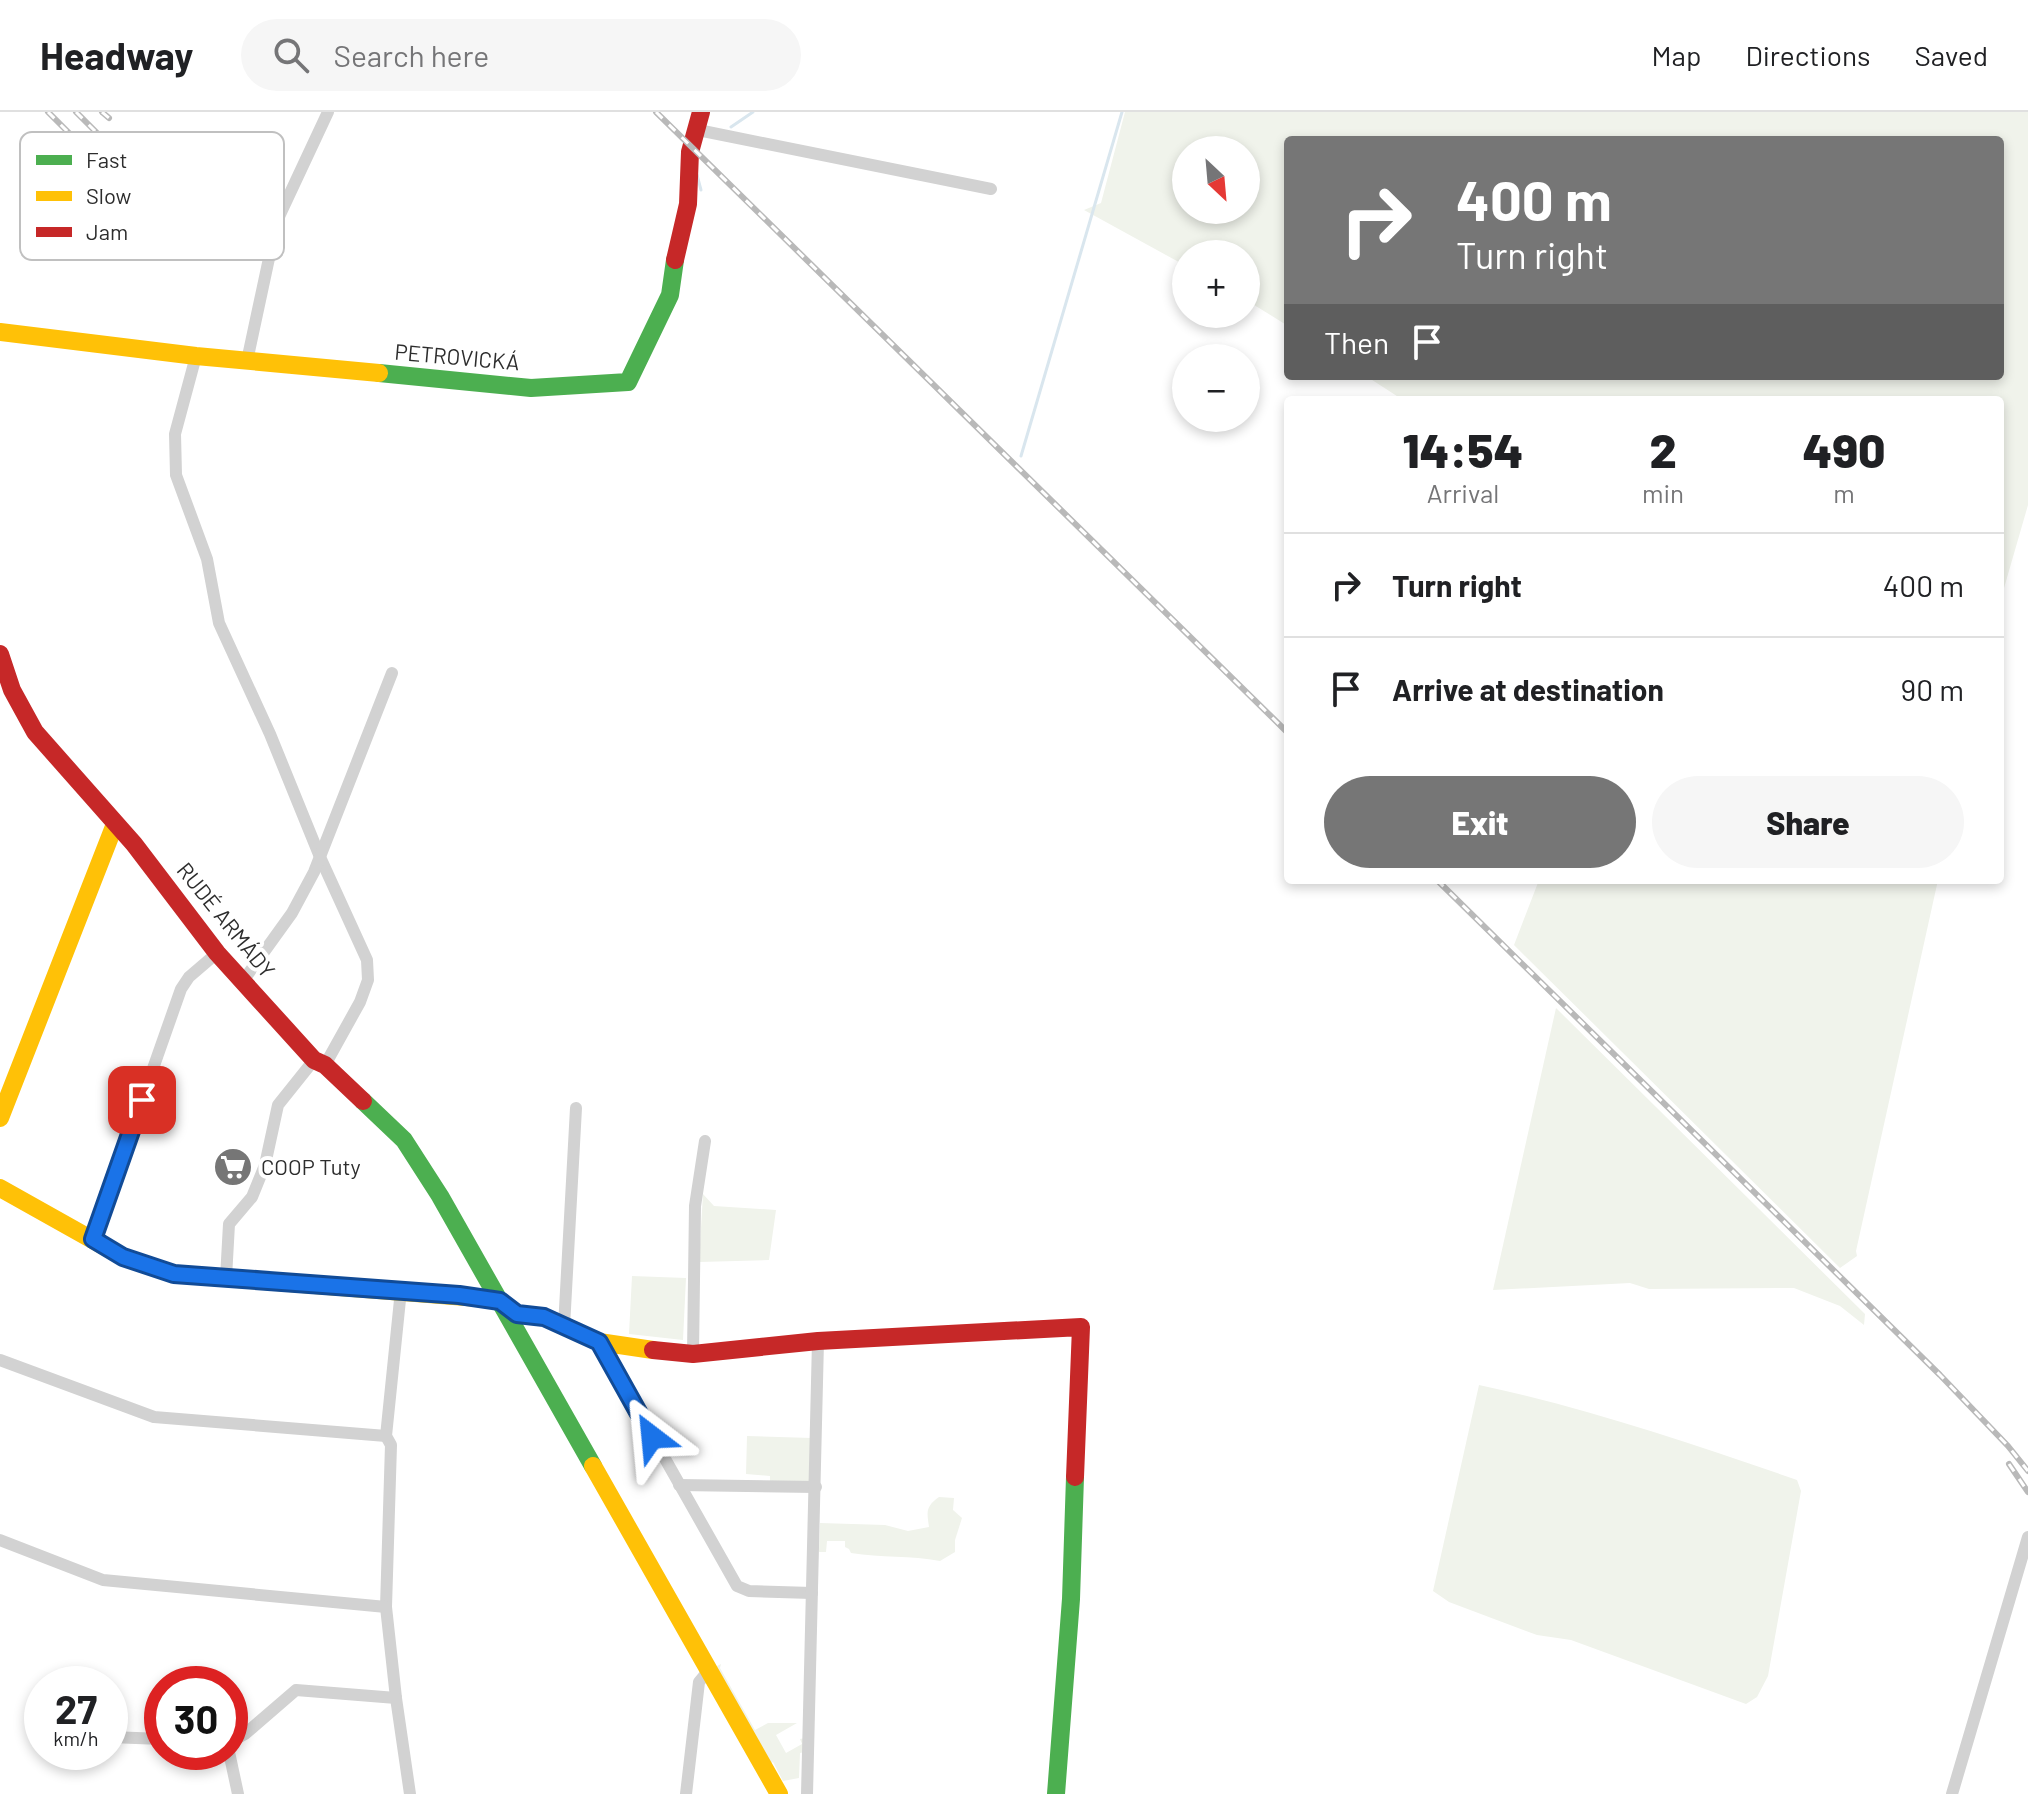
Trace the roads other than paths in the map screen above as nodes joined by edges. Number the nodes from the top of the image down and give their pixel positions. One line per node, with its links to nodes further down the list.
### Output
1 (328, 112): 4 (street)
2 (700, 121): 3 (street); 8 (street, PETROVICKÁ)
3 (991, 189)
4 (284, 206)
5 (269, 260): 8 (street)
6 (0, 332): 7 (street, PETROVICKÁ)
7 (196, 356): 8 (street, PETROVICKÁ); 12 (street)
8 (247, 361)
9 (0, 654): 11 (street, RUDÉ ARMÁDY)
10 (392, 673): 12 (street)
11 (115, 824): 13 (street, RUDÉ ARMÁDY); 17 (street)
12 (320, 857): 14 (street); 15 (street)
13 (217, 953): 14 (street, RUDÉ ARMÁDY); 20 (street)
14 (243, 981): 15 (street, RUDÉ ARMÁDY)
15 (320, 1062): 21 (street); 23 (street, RUDÉ ARMÁDY)
16 (576, 1108): 24 (street)
17 (0, 1118)
18 (705, 1141): 27 (street)
19 (0, 1188): 20 (street)
20 (93, 1239): 21 (street)
21 (226, 1278): 22 (street)
22 (401, 1290): 23 (street); 29 (street)
23 (500, 1301): 24 (street); 36 (street, RUDÉ ARMÁDY)
24 (564, 1327): 26 (street)
25 (818, 1341): 27 (street); 31 (street); 45 (street)
26 (599, 1342): 27 (street); 30 (street)
27 (693, 1354)
28 (0, 1360): 29 (street)
29 (386, 1436): 35 (street)
30 (679, 1485): 31 (street); 34 (street)
31 (816, 1487): 34 (street)
32 (2028, 1537): 46 (street)
33 (0, 1540): 35 (street)
34 (812, 1593): 44 (street)
35 (386, 1607): 37 (street)
36 (709, 1670): 42 (street); 43 (street, RUDÉ ARMÁDY)
37 (396, 1698): 38 (street); 41 (street)
38 (248, 1731)
39 (233, 1770): 40 (street)
40 (238, 1794)
41 (410, 1794)
42 (686, 1794)
43 (779, 1794)
44 (807, 1794)
45 (1056, 1794)
46 (1952, 1794)

